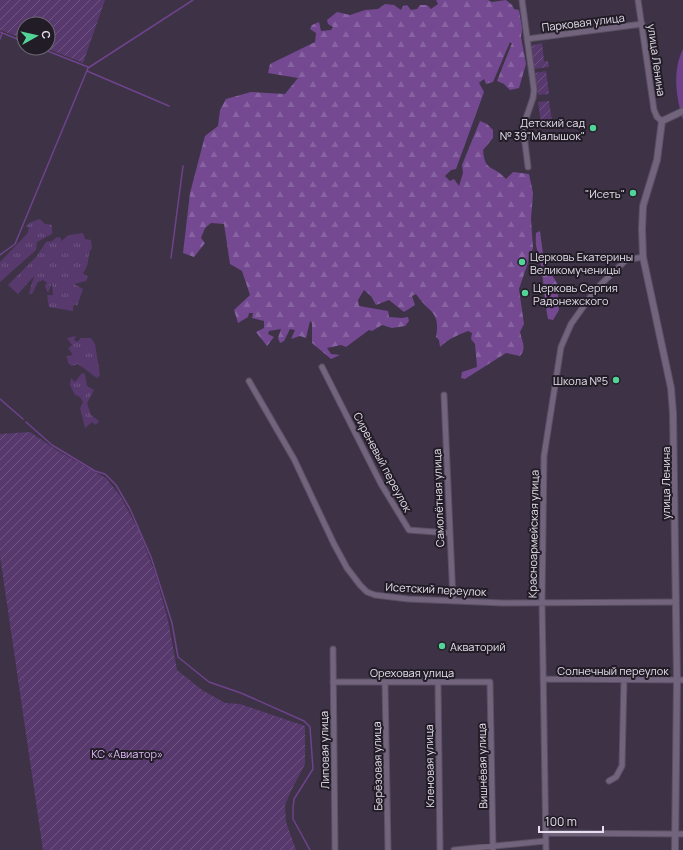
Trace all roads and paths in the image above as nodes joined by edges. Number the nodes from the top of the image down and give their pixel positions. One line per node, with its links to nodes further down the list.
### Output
1 (522, 0): 4 (street, Парковая улица)
2 (638, 0): 3 (street, улица Ленина)
3 (642, 24): 4 (street, Парковая улица); 6 (street, улица Ленина)
4 (527, 39): 7 (street, Парковая улица)
5 (683, 111): 6 (street)
6 (662, 121): 8 (street, улица Ленина)
7 (528, 167)
8 (643, 257): 14 (street, Красноармейская улица); 15 (street, улица Ленина)
9 (322, 367): 12 (street, Сиреневый переулок)
10 (249, 381): 13 (street, Исетский переулок)
11 (444, 396): 12 (street, Самолётная улица)
12 (449, 533): 13 (street, Самолётная улица)
13 (453, 600): 14 (street, Исетский переулок)
14 (542, 602): 15 (street, Исетский переулок); 17 (street, Красноармейская улица)
15 (675, 602): 19 (street, улица Ленина)
16 (333, 649): 20 (street, Липовая улица)
17 (543, 679): 18 (street, Солнечный переулок); 25 (street, Красноармейская улица)
18 (624, 680): 19 (street, Солнечный переулок); 24 (street)
19 (680, 680): 26 (street, улица Ленина)
20 (333, 682): 21 (street, Ореховая улица); 30 (street, Липовая улица)
21 (385, 682): 22 (street, Ореховая улица); 31 (street, Берёзовая улица)
22 (438, 682): 23 (street, Ореховая улица); 32 (street, Кленовая улица)
23 (490, 682): 29 (street, Вишнёвая улица)
24 (609, 781)
25 (546, 833): 26 (street); 28 (street, Красноармейская улица)
26 (676, 834): 27 (street); 35 (street, улица Ленина)
27 (683, 834)
28 (546, 840): 29 (street); 34 (street, Красноармейская улица)
29 (493, 848): 33 (street)
30 (335, 850)
31 (388, 850)
32 (440, 850)
33 (454, 850)
34 (546, 850)
35 (675, 850)

